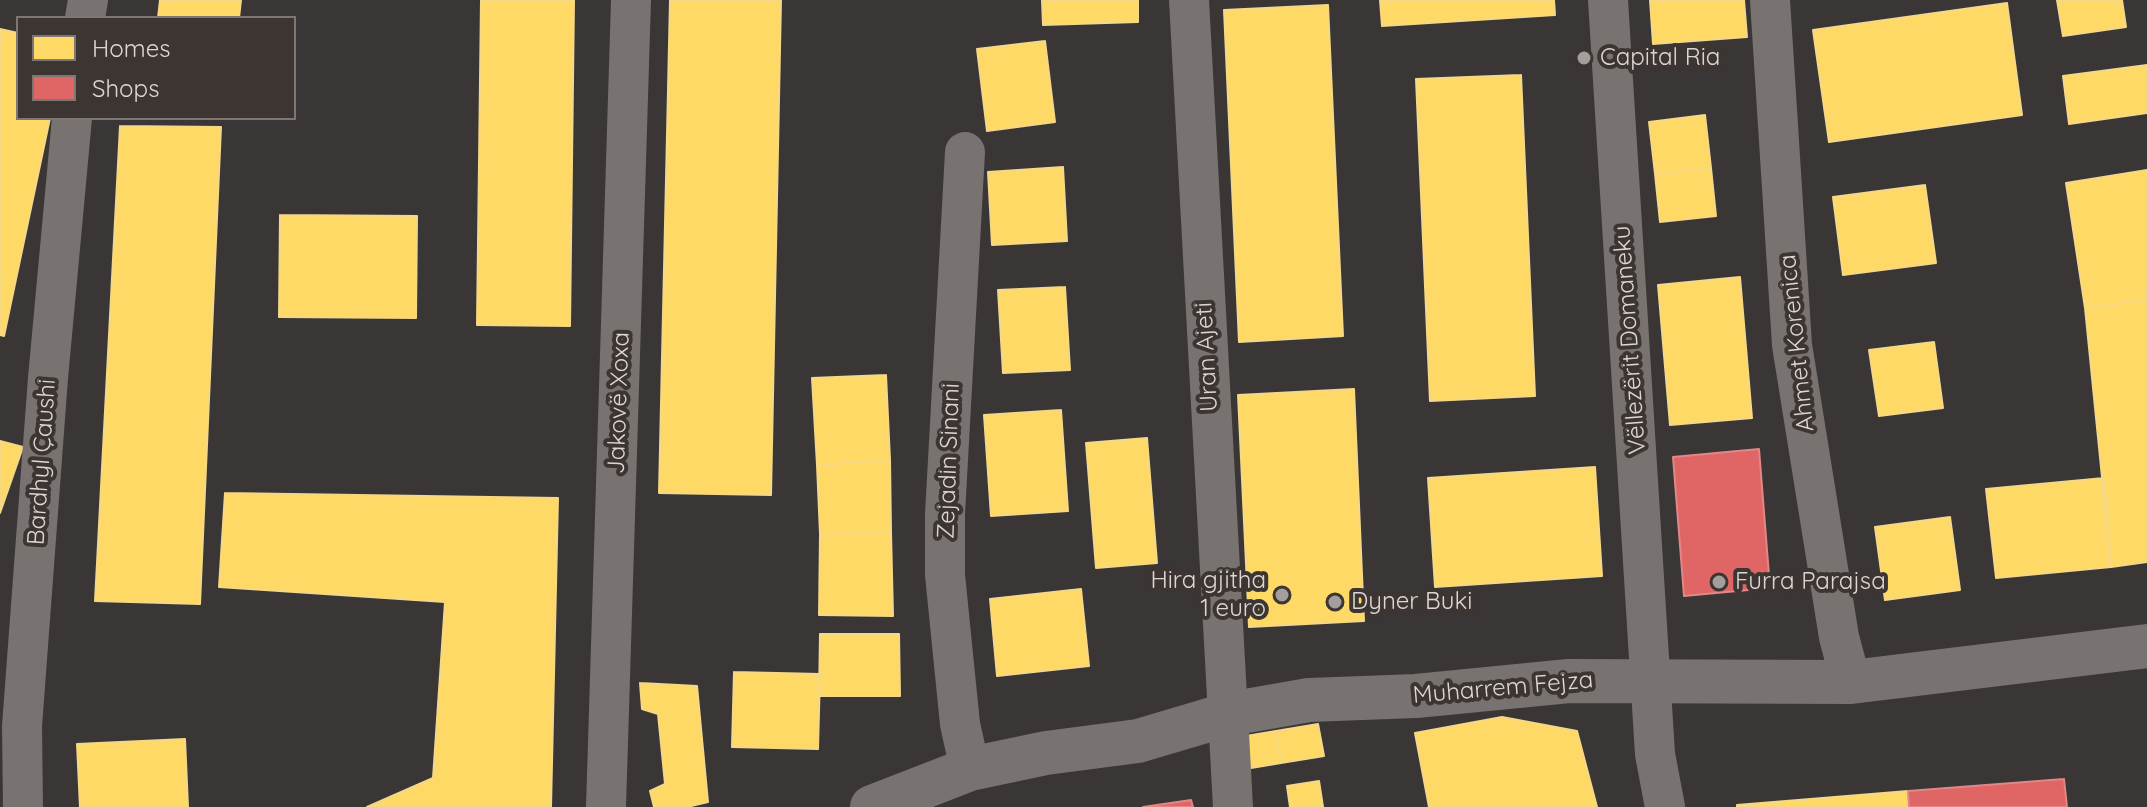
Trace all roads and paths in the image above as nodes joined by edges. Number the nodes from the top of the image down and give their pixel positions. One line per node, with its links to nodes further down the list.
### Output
1 (631, 0): 13 (street, Jakovë Xoxa)
2 (1189, 0): 10 (street, Uran Ajeti)
3 (1608, 0): 8 (street, Vëllezërit Domaneku)
4 (1770, 0): 9 (street, Ahmet Korenica)
5 (72, 120): 12 (street, Bardhyl Çaushi)
6 (965, 152): 11 (street, Zejadin Sinani)
7 (2147, 646): 9 (street, Muharrem Fejza)
8 (1652, 679): 9 (street, Muharrem Fejza); 10 (street, Muharrem Fejza); 16 (street, Vëllezërit Domaneku)
9 (1851, 682)
10 (1229, 714): 11 (street, Muharrem Fejza); 15 (street, Uran Ajeti)
11 (970, 769): 14 (street, Muharrem Fejza)
12 (23, 807)
13 (606, 807)
14 (874, 807)
15 (1233, 807)
16 (1665, 807)

